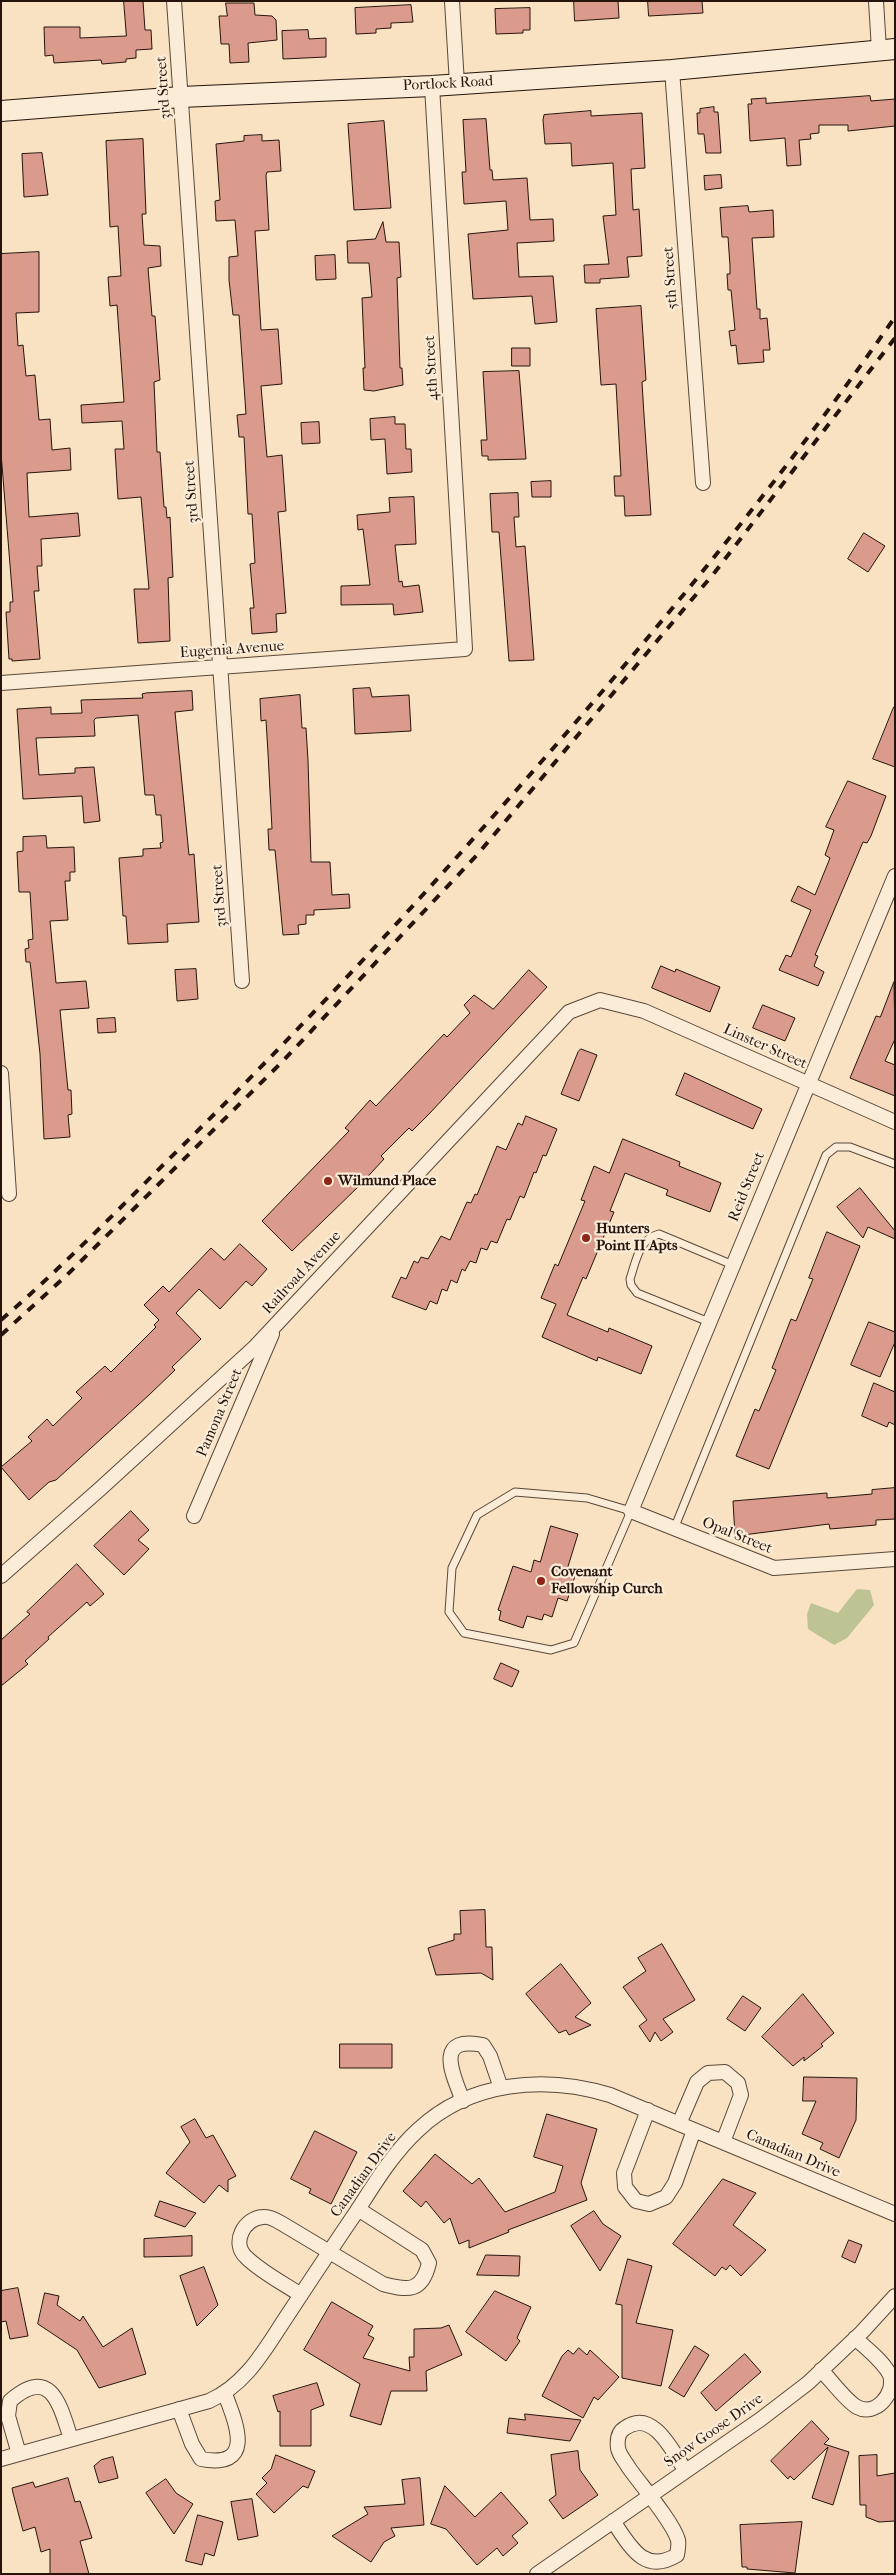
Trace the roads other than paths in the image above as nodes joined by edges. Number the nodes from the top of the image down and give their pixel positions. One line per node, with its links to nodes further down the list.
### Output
1 (174, 1): 8 (street, 3rd Street)
2 (452, 1): 6 (street)
3 (876, 1): 4 (street)
4 (887, 49): 5 (main road, Portlock Road)
5 (672, 70): 6 (main road, Portlock Road); 10 (street, 5th Street)
6 (458, 84): 7 (main road, Portlock Road)
7 (432, 86): 8 (main road, Portlock Road); 11 (street, 4th Street)
8 (181, 97): 9 (main road, Portlock Road); 12 (street, 3rd Street)
9 (1, 111)
10 (703, 483)
11 (465, 649): 12 (street, Eugenia Avenue)
12 (220, 668): 13 (street, Eugenia Avenue); 15 (street, 3rd Street)
13 (1, 683)
14 (895, 876): 18 (street, Reid Street)
15 (242, 981)
16 (621, 1005): 18 (street, Linster Street); 24 (street, Railroad Avenue)
17 (1, 1073): 21 (street)
18 (809, 1084): 19 (street, Linster Street); 22 (street, Reid Street)
19 (895, 1122)
20 (895, 1164): 27 (lane)
21 (9, 1194)
22 (733, 1265): 23 (street, Reid Street); 23 (lane)
23 (709, 1322): 25 (street, Reid Street)
24 (276, 1324): 26 (street, Pamona Street); 29 (street, Railroad Avenue)
25 (631, 1511): 25 (lane); 27 (street, Opal Street)
26 (194, 1516)
27 (674, 1529): 28 (street, Opal Street)
28 (895, 1559)
29 (1, 1576)
30 (501, 2088): 31 (street, Canadian Drive); 31 (street); 32 (street, Canadian Drive)
31 (463, 2101): 36 (street, Canadian Drive)
32 (648, 2110): 33 (street, Canadian Drive); 34 (street)
33 (679, 2124): 34 (street, Canadian Drive); 35 (street)
34 (694, 2130): 35 (street, Canadian Drive)
35 (723, 2142): 37 (street, Canadian Drive)
36 (358, 2209): 38 (street, Canadian Drive); 38 (street)
37 (895, 2214)
38 (329, 2253): 39 (street, Canadian Drive); 39 (street)
39 (301, 2295): 43 (street, Canadian Drive)
40 (895, 2296): 41 (street, Snow Goose Drive)
41 (855, 2338): 42 (street, Snow Goose Drive); 42 (street)
42 (821, 2370): 48 (street, Snow Goose Drive)
43 (224, 2394): 44 (street, Canadian Drive); 44 (street)
44 (179, 2409): 45 (street, Canadian Drive)
45 (71, 2439): 46 (street, Canadian Drive); 46 (street)
46 (19, 2454): 47 (street, Canadian Drive)
47 (1, 2459)
48 (685, 2470): 49 (street, Snow Goose Drive); 49 (street)
49 (648, 2496): 50 (street, Snow Goose Drive); 50 (street)
50 (613, 2521): 51 (street, Snow Goose Drive)
51 (537, 2574)

